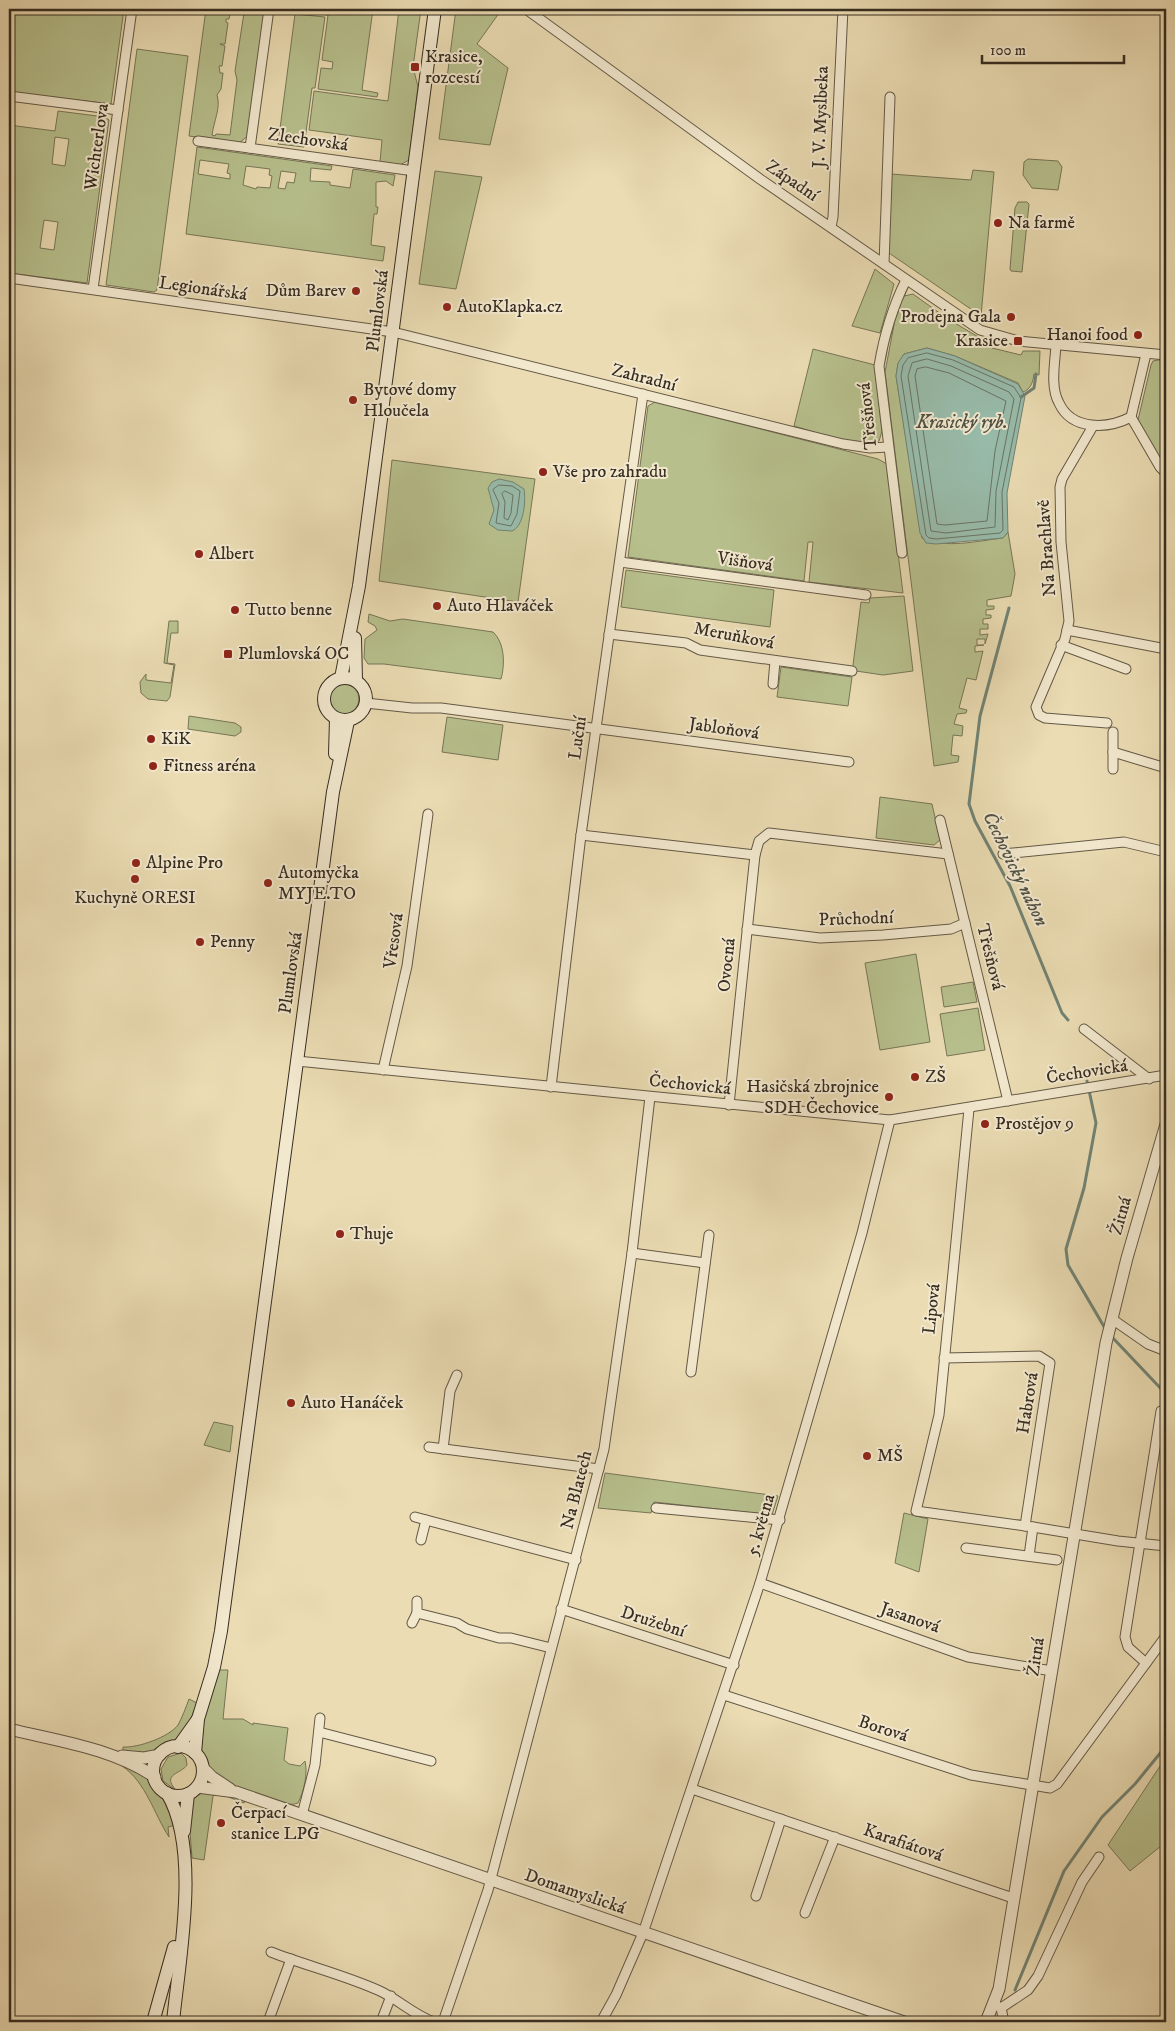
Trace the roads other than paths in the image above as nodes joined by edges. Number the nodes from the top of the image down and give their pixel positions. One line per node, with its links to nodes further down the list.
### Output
1 (132, 9): 8 (street, Wichterlova)
2 (268, 9): 10 (street)
3 (435, 9): 11 (main road, Plumlovská)
4 (526, 9): 12 (street, Západní)
5 (843, 9): 12 (street, J. V. Myslbeka)
6 (9, 96): 8 (street)
7 (890, 97): 13 (street)
8 (118, 110): 16 (street, Wichterlova)
9 (198, 141): 10 (street, Zlechovská)
10 (250, 148): 11 (street, Zlechovská)
11 (414, 171): 17 (main road, Plumlovská)
12 (831, 227): 13 (street, Západní)
13 (884, 264): 15 (street, Západní)
14 (9, 278): 16 (street, Legionářská)
15 (906, 280): 18 (street, Západní); 24 (street, Třešňová)
16 (93, 289): 17 (street, Legionářská)
17 (393, 332): 21 (street, Zahradní); 29 (main road, Plumlovská)
18 (1056, 345): 19 (street, Západní); 23 (street)
19 (1146, 354): 20 (street, Západní); 22 (street)
20 (1166, 355)
21 (643, 394): 24 (street, Zahradní); 27 (street, Luční)
22 (1131, 417): 23 (street); 25 (street)
23 (1093, 426): 30 (street, Na Brachlavě)
24 (888, 448): 26 (street, Třešňová)
25 (1166, 473)
26 (902, 553)
27 (620, 562): 28 (street, Višňová); 31 (street, Luční)
28 (866, 595)
29 (354, 617): 37 (main road, Plumlovská); 38 (main road, Plumlovská)
30 (1068, 630): 32 (street, Na Brachlavě); 33 (street)
31 (609, 634): 34 (street, Meruňková); 43 (street, Luční)
32 (1061, 645): 35 (street); 42 (street, Na Brachlavě)
33 (1166, 649)
34 (775, 661): 36 (street, Meruňková); 39 (street)
35 (1126, 670)
36 (852, 671)
37 (341, 678): 38 (main road); 41 (main road)
38 (356, 680): 40 (main road, Plumlovská)
39 (772, 684)
40 (366, 704): 41 (main road); 43 (street)
41 (342, 720): 59 (main road, Plumlovská)
42 (1107, 723)
43 (596, 727): 46 (street, Jabloňová); 51 (street, Luční)
44 (1113, 732): 45 (street)
45 (1113, 752): 47 (street); 48 (street)
46 (849, 762)
47 (1166, 768)
48 (1113, 769)
49 (428, 814): 60 (street, Vřesová)
50 (940, 820): 53 (street, Třešňová)
51 (581, 834): 55 (street); 63 (street, Luční)
52 (1166, 852): 54 (street)
53 (948, 854): 55 (street, Ovocná); 56 (street, Třešňová)
54 (1003, 854)
55 (755, 855): 57 (street, Ovocná)
56 (965, 923): 57 (street, Průchodní); 65 (street, Třešňová)
57 (747, 930): 66 (street, Ovocná)
58 (1084, 1029): 62 (street)
59 (297, 1061): 60 (street, Čechovická); 107 (main road, Plumlovská)
60 (383, 1070): 63 (street, Čechovická)
61 (1166, 1075): 62 (street, Čechovická)
62 (1149, 1079): 65 (street, Čechovická)
63 (551, 1087): 64 (street, Čechovická)
64 (650, 1097): 66 (street, Čechovická); 71 (street, Na Blatech)
65 (1008, 1101): 67 (street, Čechovická)
66 (729, 1105): 68 (street, Čechovická)
67 (969, 1109): 68 (street, Čechovická); 75 (street, Lipová)
68 (890, 1120): 85 (street, 5. května)
69 (1166, 1124): 73 (street, Žitná)
70 (709, 1235): 72 (street)
71 (632, 1253): 72 (street); 81 (street, Na Blatech)
72 (705, 1263): 76 (street)
73 (1111, 1322): 74 (street); 87 (street, Žitná)
74 (1166, 1351)
75 (944, 1358): 86 (street, Lipová); 86 (street, Habrová)
76 (691, 1372)
77 (457, 1375): 80 (street)
78 (1161, 1411): 89 (street)
79 (429, 1447): 80 (street)
80 (443, 1448): 81 (street)
81 (600, 1469): 93 (street, Na Blatech)
82 (656, 1508): 85 (street)
83 (415, 1517): 84 (street)
84 (426, 1520): 88 (street); 93 (street)
85 (780, 1520): 95 (street, 5. května)
86 (1029, 1526): 87 (street); 92 (street)
87 (1075, 1533): 89 (street); 104 (street, Žitná)
88 (421, 1540)
89 (1140, 1544): 90 (street); 102 (street)
90 (1166, 1546)
91 (966, 1548): 92 (street)
92 (1028, 1556): 94 (street)
93 (576, 1560): 97 (street, Na Blatech)
94 (1057, 1560)
95 (760, 1583): 103 (street, 5. května); 104 (street, Jasanová)
96 (417, 1601): 98 (street)
97 (562, 1609): 101 (street, Na Blatech); 103 (street, Družební)
98 (417, 1613): 99 (street); 101 (street)
99 (412, 1623)
100 (1166, 1636): 102 (street)
101 (551, 1648): 127 (street, Na Blatech)
102 (1146, 1663): 117 (street)
103 (734, 1666): 105 (street, 5. května)
104 (1052, 1671): 117 (street, Žitná)
105 (724, 1695): 117 (street, Borová); 118 (street, 5. května)
106 (320, 1718): 109 (street)
107 (198, 1719): 110 (main road); 111 (main road)
108 (9, 1729): 112 (street)
109 (319, 1732): 114 (street); 122 (street)
110 (178, 1747): 111 (main road); 113 (main road)
111 (195, 1753): 115 (main road)
112 (113, 1755): 113 (street); 116 (street)
113 (160, 1755): 116 (main road)
114 (431, 1761)
115 (203, 1768): 119 (main road); 120 (street, Domamyslická)
116 (154, 1777): 121 (main road)
117 (1033, 1786): 129 (street, Žitná)
118 (692, 1789): 123 (street, Karafiátová); 132 (street, 5. května)
119 (193, 1790): 120 (street, Domamyslická); 121 (main road); 125 (main road)
120 (236, 1792): 122 (street, Domamyslická)
121 (167, 1793): 125 (main road)
122 (302, 1815): 127 (street, Domamyslická)
123 (781, 1819): 124 (street, Karafiátová); 128 (street)
124 (835, 1837): 129 (street, Karafiátová); 130 (street)
125 (183, 1843): 131 (main road)
126 (1099, 1857): 136 (street)
127 (490, 1881): 132 (street, Domamyslická); 142 (street, Na Blatech)
128 (756, 1896)
129 (1013, 1898): 136 (street, Žitná)
130 (804, 1913)
131 (182, 1923): 137 (main road); 138 (main road)
132 (643, 1933): 143 (street, 5. května); 144 (street, Domamyslická)
133 (271, 1952): 134 (street)
134 (291, 1960): 135 (street); 139 (street)
135 (391, 1996): 140 (street); 141 (street)
136 (997, 2005): 145 (street, Žitná); 146 (street, Žitná)
137 (153, 2022)
138 (173, 2022)
139 (268, 2022)
140 (381, 2022)
141 (434, 2022)
142 (443, 2022)
143 (601, 2022)
144 (904, 2022)
145 (986, 2022)
146 (1004, 2022)

